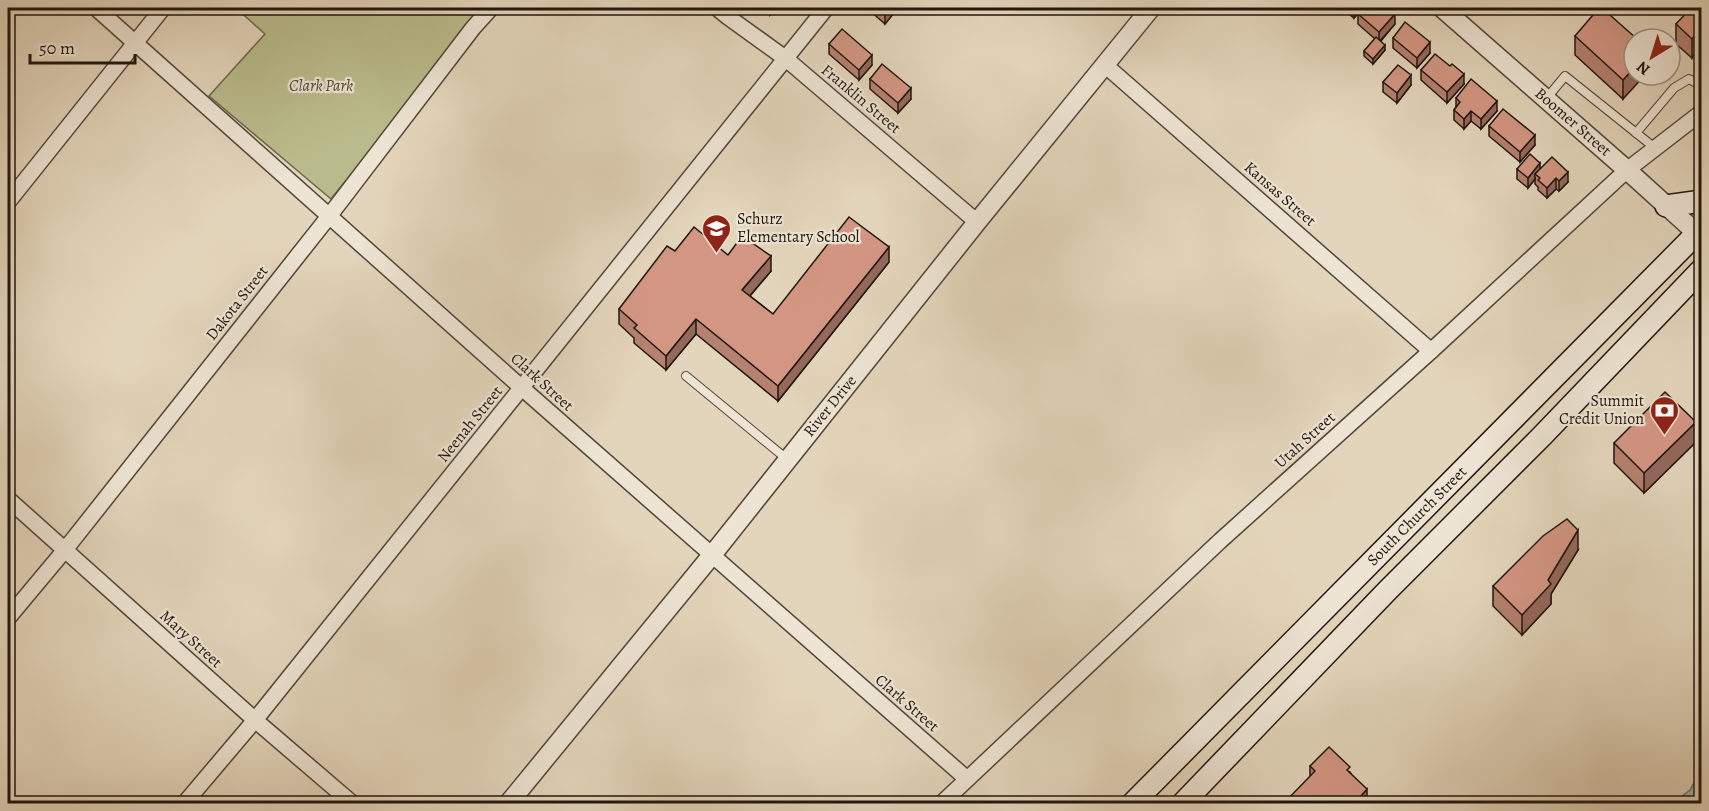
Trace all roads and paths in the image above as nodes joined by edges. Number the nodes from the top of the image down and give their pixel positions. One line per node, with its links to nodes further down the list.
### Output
1 (96, 8): 8 (street, Clark Street)
2 (163, 8): 8 (street)
3 (491, 8): 20 (street, Dakota Street)
4 (717, 8): 9 (street, Franklin Street)
5 (826, 8): 9 (street, Neenah Street)
6 (1151, 8): 10 (street, River Drive)
7 (1442, 8): 12 (street, Boomer Street)
8 (135, 42): 18 (street); 20 (street, Clark Street)
9 (785, 58): 21 (street, Franklin Street); 26 (street, Neenah Street)
10 (1105, 65): 21 (street, River Drive); 24 (street, Kansas Street)
11 (1701, 86): 14 (lane)
12 (1546, 99): 14 (lane); 16 (street, Boomer Street)
13 (1701, 112): 15 (street, Utah Street)
14 (1636, 133): 15 (lane)
15 (1655, 148): 16 (street, Utah Street)
16 (1627, 170): 19 (street, Boomer Street); 24 (street, Utah Street)
17 (1701, 201): 19 (main road)
18 (8, 202)
19 (1666, 206): 22 (street, Boomer Street)
20 (330, 215): 26 (street, Clark Street); 29 (street, Dakota Street)
21 (977, 222): 27 (street, River Drive)
22 (1700, 234): 38 (main road, South Church Street)
23 (1701, 269): 39 (main road, South Church Street)
24 (1431, 351): 33 (street, Utah Street)
25 (686, 376): 27 (lane)
26 (522, 388): 30 (street, Clark Street); 32 (street, Neenah Street)
27 (788, 460): 30 (street, River Drive)
28 (8, 499): 29 (street, Mary Street)
29 (64, 551): 31 (street, Dakota Street); 32 (street, Mary Street)
30 (712, 555): 33 (street, Clark Street); 36 (street, River Drive)
31 (8, 618)
32 (255, 720): 34 (street, Neenah Street); 35 (street, Mary Street)
33 (967, 779): 37 (street, Utah Street)
34 (184, 804)
35 (352, 804)
36 (508, 804)
37 (941, 804)
38 (1132, 804)
39 (1182, 804)

